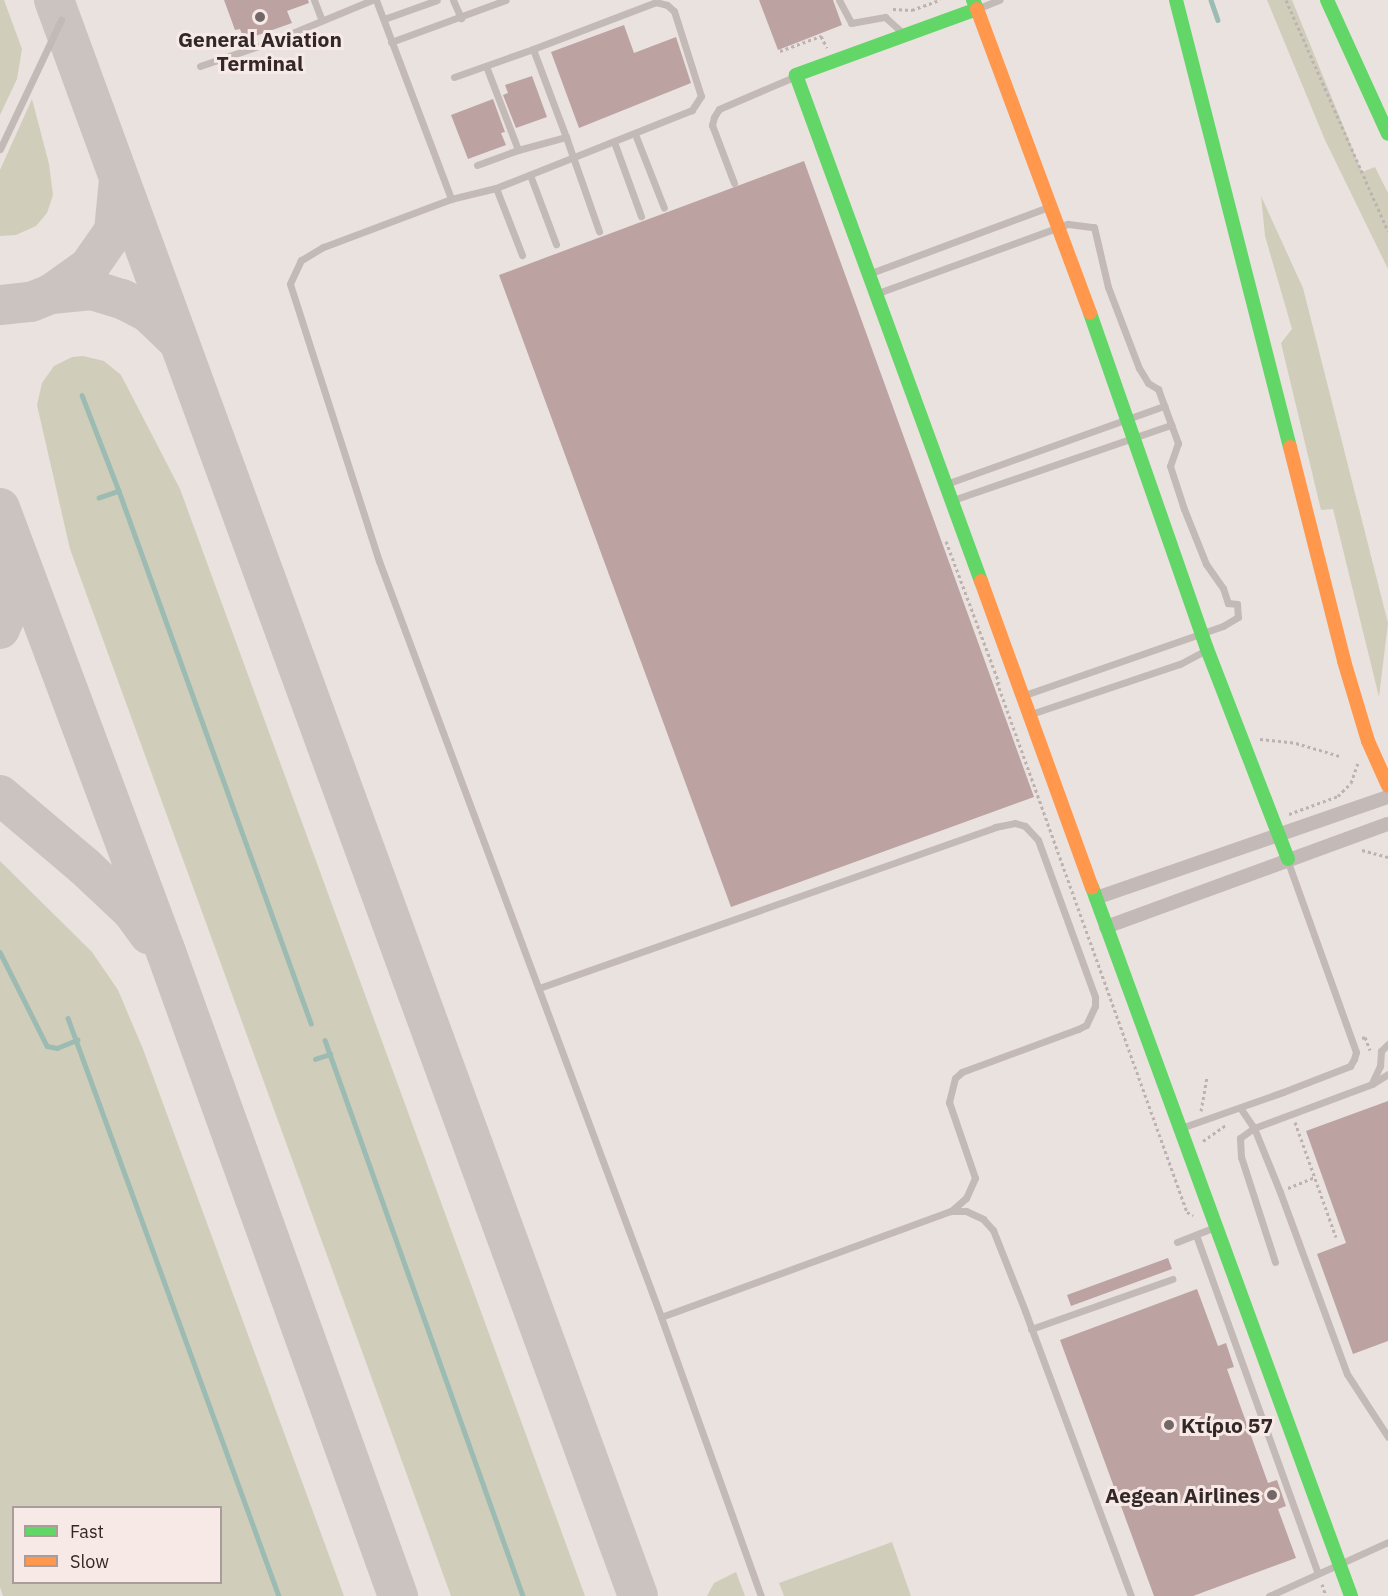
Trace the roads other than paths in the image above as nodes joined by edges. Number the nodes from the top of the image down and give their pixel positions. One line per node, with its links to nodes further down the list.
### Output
1 (314, 0): 15 (lane)
2 (372, 0): 15 (lane)
3 (376, 0): 13 (lane)
4 (437, 0): 13 (lane)
5 (453, 0): 12 (lane)
6 (506, 0): 12 (lane)
7 (839, 0): 16 (lane)
8 (999, 0): 11 (lane)
9 (1176, 0): 56 (street)
10 (1327, 0): 24 (street)
11 (975, 5): 16 (street); 35 (street)
12 (460, 18): 17 (lane)
13 (384, 19): 17 (lane)
14 (61, 20): 27 (lane)
15 (322, 21): 19 (lane)
16 (905, 35): 21 (street)
17 (392, 42): 34 (lane)
18 (533, 49): 20 (lane); 23 (lane); 25 (lane)
19 (200, 66)
20 (486, 66): 22 (lane); 28 (lane)
21 (796, 75): 32 (lane); 42 (street)
22 (454, 77)
23 (635, 134): 26 (lane); 36 (lane)
24 (1388, 134)
25 (566, 137): 28 (lane); 29 (lane)
26 (614, 142): 29 (lane); 37 (lane)
27 (0, 149)
28 (518, 150): 30 (lane)
29 (572, 158): 31 (lane); 39 (lane)
30 (477, 165)
31 (530, 175): 33 (lane); 40 (lane)
32 (734, 183)
33 (496, 188): 34 (lane); 41 (lane)
34 (451, 199): 63 (lane)
35 (1048, 207): 38 (street); 42 (lane)
36 (664, 208)
37 (641, 216)
38 (1056, 228): 43 (lane); 44 (lane); 45 (street)
39 (599, 231)
40 (556, 244)
41 (522, 255)
42 (868, 274): 43 (street)
43 (876, 294): 48 (street)
44 (1164, 406): 45 (lane); 46 (lane)
45 (1128, 418): 47 (street); 48 (lane)
46 (1171, 425): 47 (lane); 50 (lane)
47 (1136, 436): 49 (lane); 50 (street)
48 (945, 485): 49 (street)
49 (951, 501): 52 (street)
50 (1201, 633): 51 (street); 52 (lane)
51 (1207, 649): 53 (lane); 59 (street)
52 (1022, 696): 53 (street)
53 (1028, 714): 61 (street)
54 (1388, 752): 55 (street)
55 (1388, 769)
56 (1388, 786)
57 (1388, 798): 59 (street)
58 (1388, 825): 60 (street)
59 (1278, 834): 60 (street); 61 (street)
60 (1288, 859): 62 (street); 67 (lane)
61 (1096, 898): 62 (street)
62 (1106, 927): 68 (street)
63 (538, 988): 70 (lane); 76 (lane)
64 (1388, 1044): 66 (lane)
65 (1388, 1074): 66 (lane)
66 (1372, 1084): 69 (lane)
67 (1242, 1109): 68 (lane); 69 (lane)
68 (1179, 1128): 71 (street)
69 (1254, 1128): 74 (lane); 78 (lane)
70 (951, 1211): 76 (lane); 77 (lane)
71 (1215, 1227): 72 (lane); 80 (street)
72 (1196, 1235): 73 (lane); 81 (lane)
73 (1178, 1242)
74 (1275, 1262)
75 (1172, 1279): 77 (lane)
76 (661, 1317): 82 (lane)
77 (1031, 1329): 83 (lane)
78 (1388, 1437)
79 (1388, 1542): 80 (lane)
80 (1337, 1562): 81 (lane); 85 (street)
81 (1317, 1571): 84 (lane)
82 (761, 1596)
83 (1131, 1596)
84 (1269, 1596)
85 (1351, 1596)

